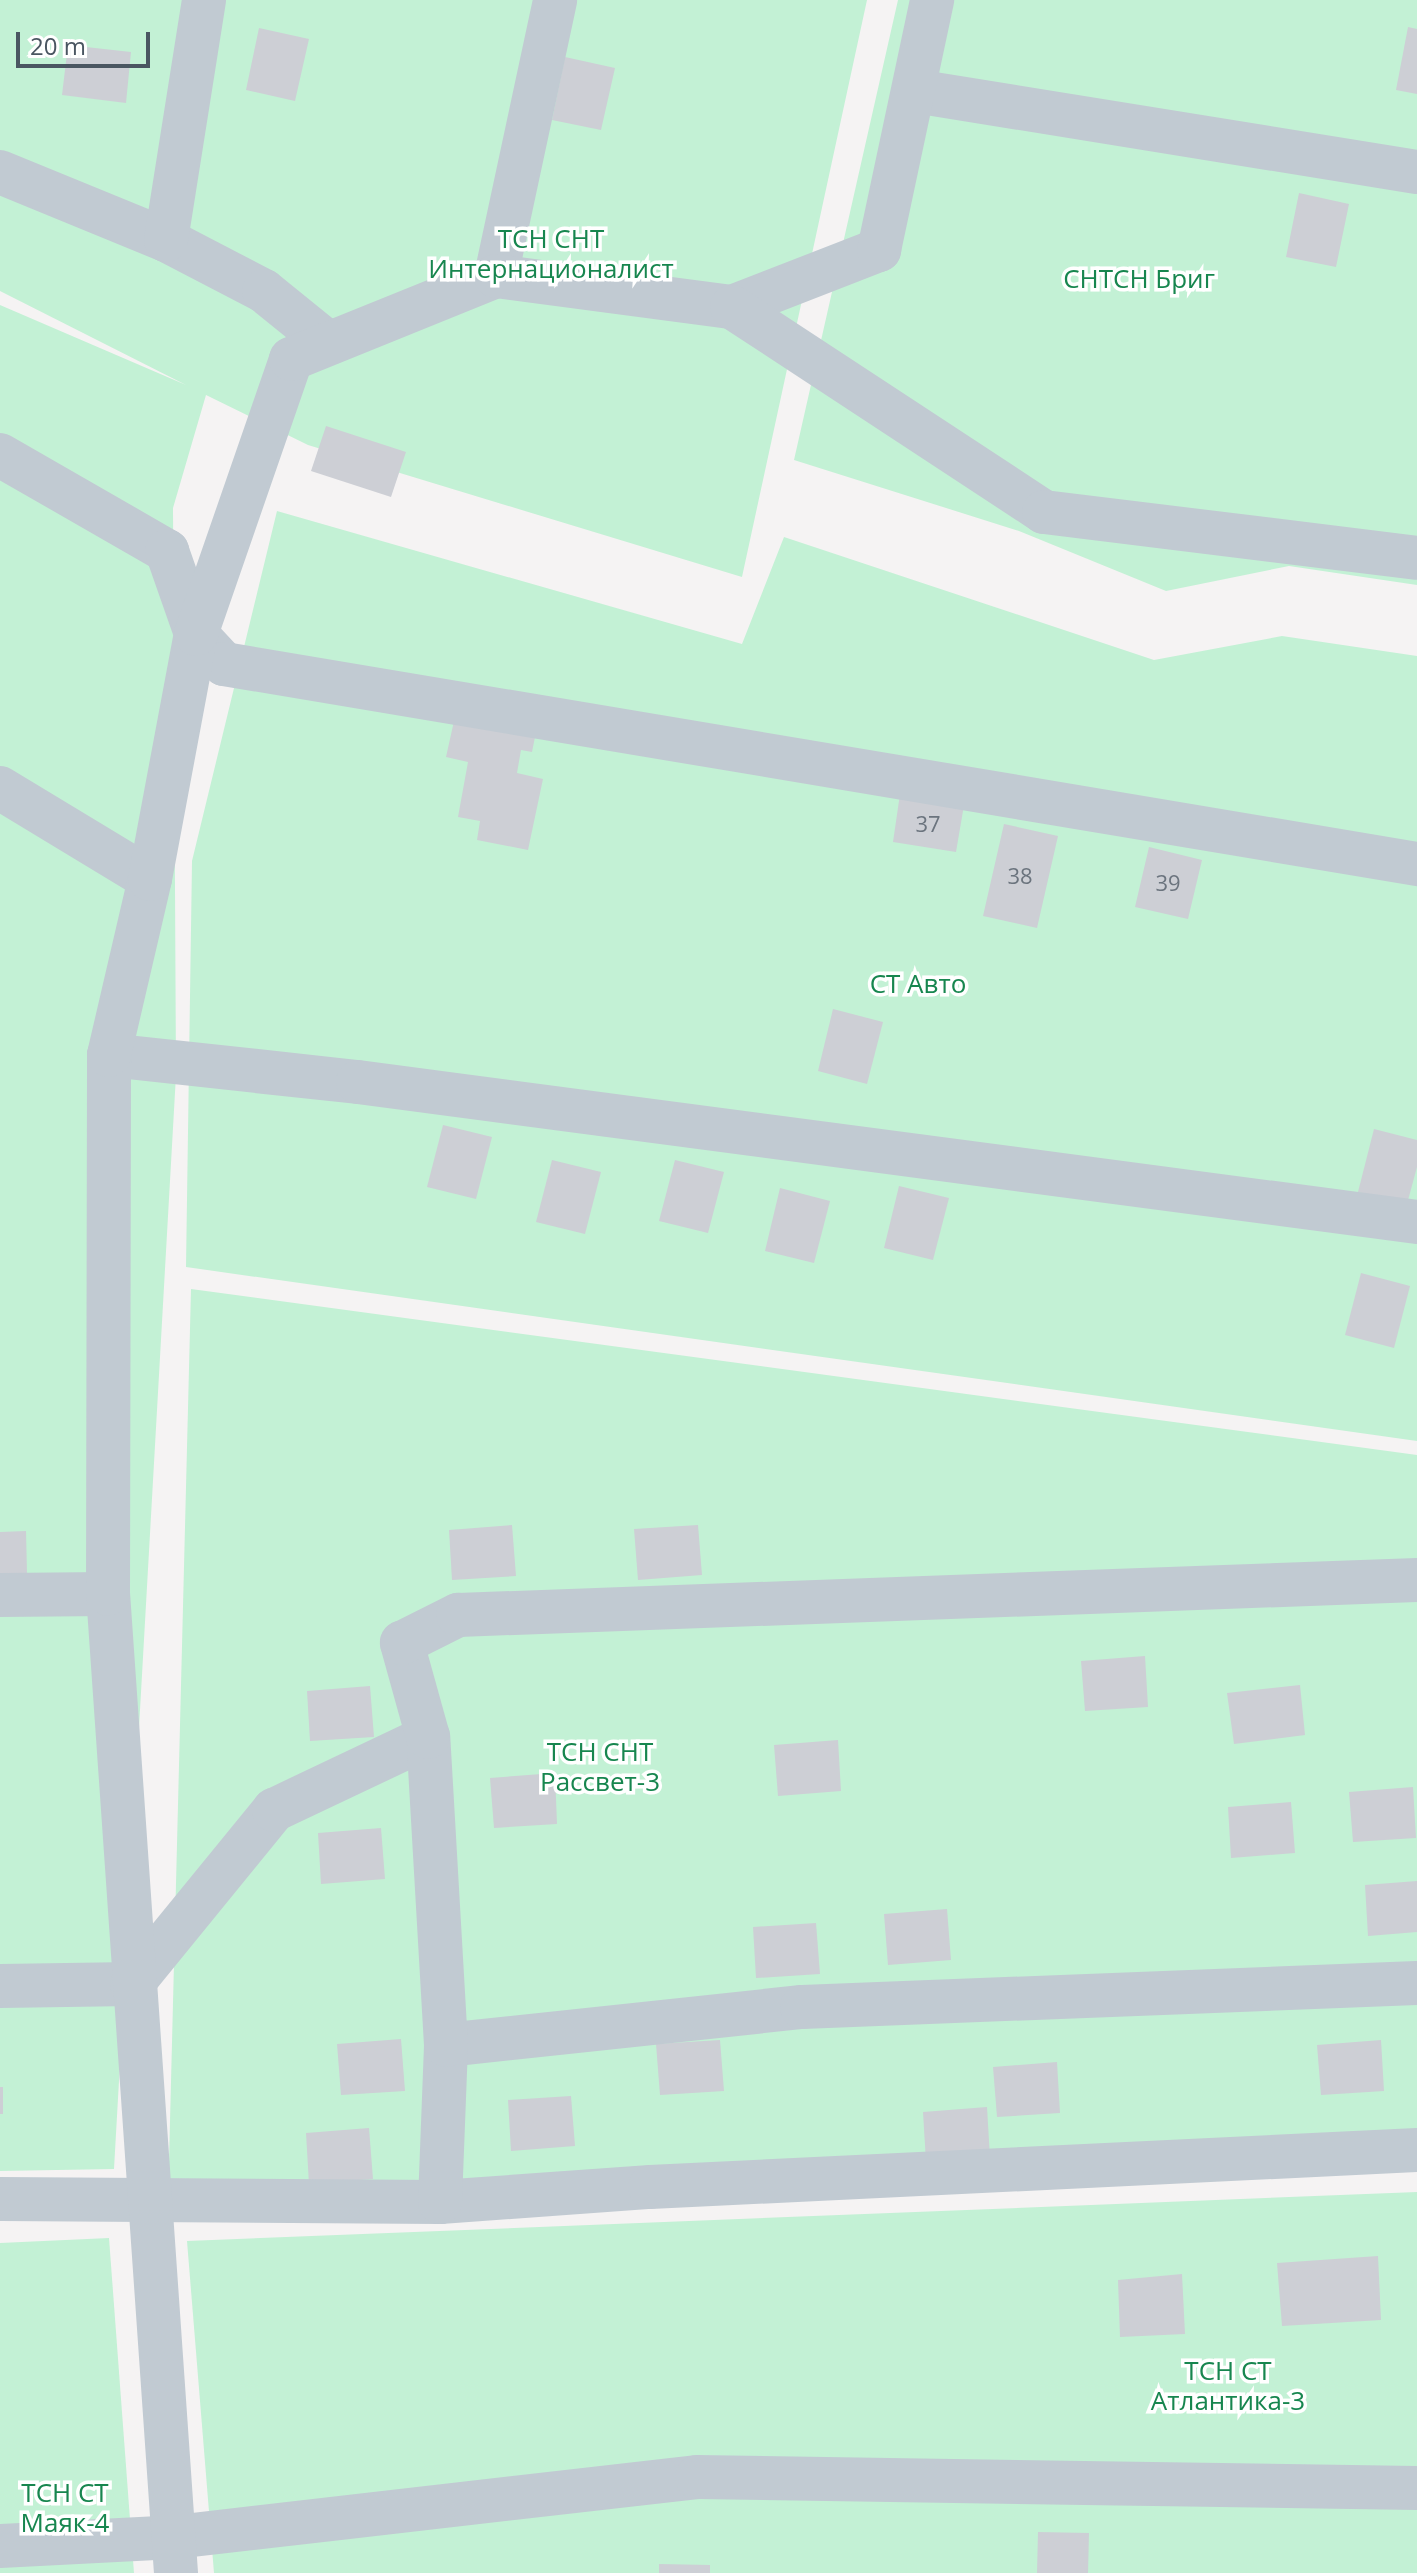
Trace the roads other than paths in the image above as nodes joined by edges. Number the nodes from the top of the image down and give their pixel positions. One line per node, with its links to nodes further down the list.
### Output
1 (204, 0): 7 (street)
2 (555, 0): 8 (street)
3 (932, 0): 4 (street)
4 (915, 91): 6 (street); 9 (street)
5 (0, 172): 7 (street)
6 (1417, 172)
7 (166, 240): 10 (street)
8 (496, 276): 9 (street); 10 (street)
9 (732, 307): 12 (street)
10 (327, 342): 13 (street)
11 (0, 455): 13 (street)
12 (1417, 558)
13 (196, 634): 15 (street); 16 (street)
14 (0, 788): 16 (street)
15 (1417, 864)
16 (150, 879): 17 (street)
17 (109, 1055): 18 (street); 20 (street)
18 (1417, 1222)
19 (1417, 1580): 22 (street)
20 (108, 1594): 21 (street); 24 (street)
21 (0, 1595)
22 (428, 1737): 24 (street); 26 (street)
23 (1417, 1983): 26 (street)
24 (132, 1984): 25 (street); 30 (street)
25 (0, 1986)
26 (446, 2045): 29 (street)
27 (1417, 2150): 29 (street)
28 (0, 2199): 30 (street)
29 (440, 2202): 30 (street)
30 (149, 2203): 33 (street)
31 (1417, 2488): 33 (street)
32 (0, 2546): 33 (street)
33 (176, 2555)

